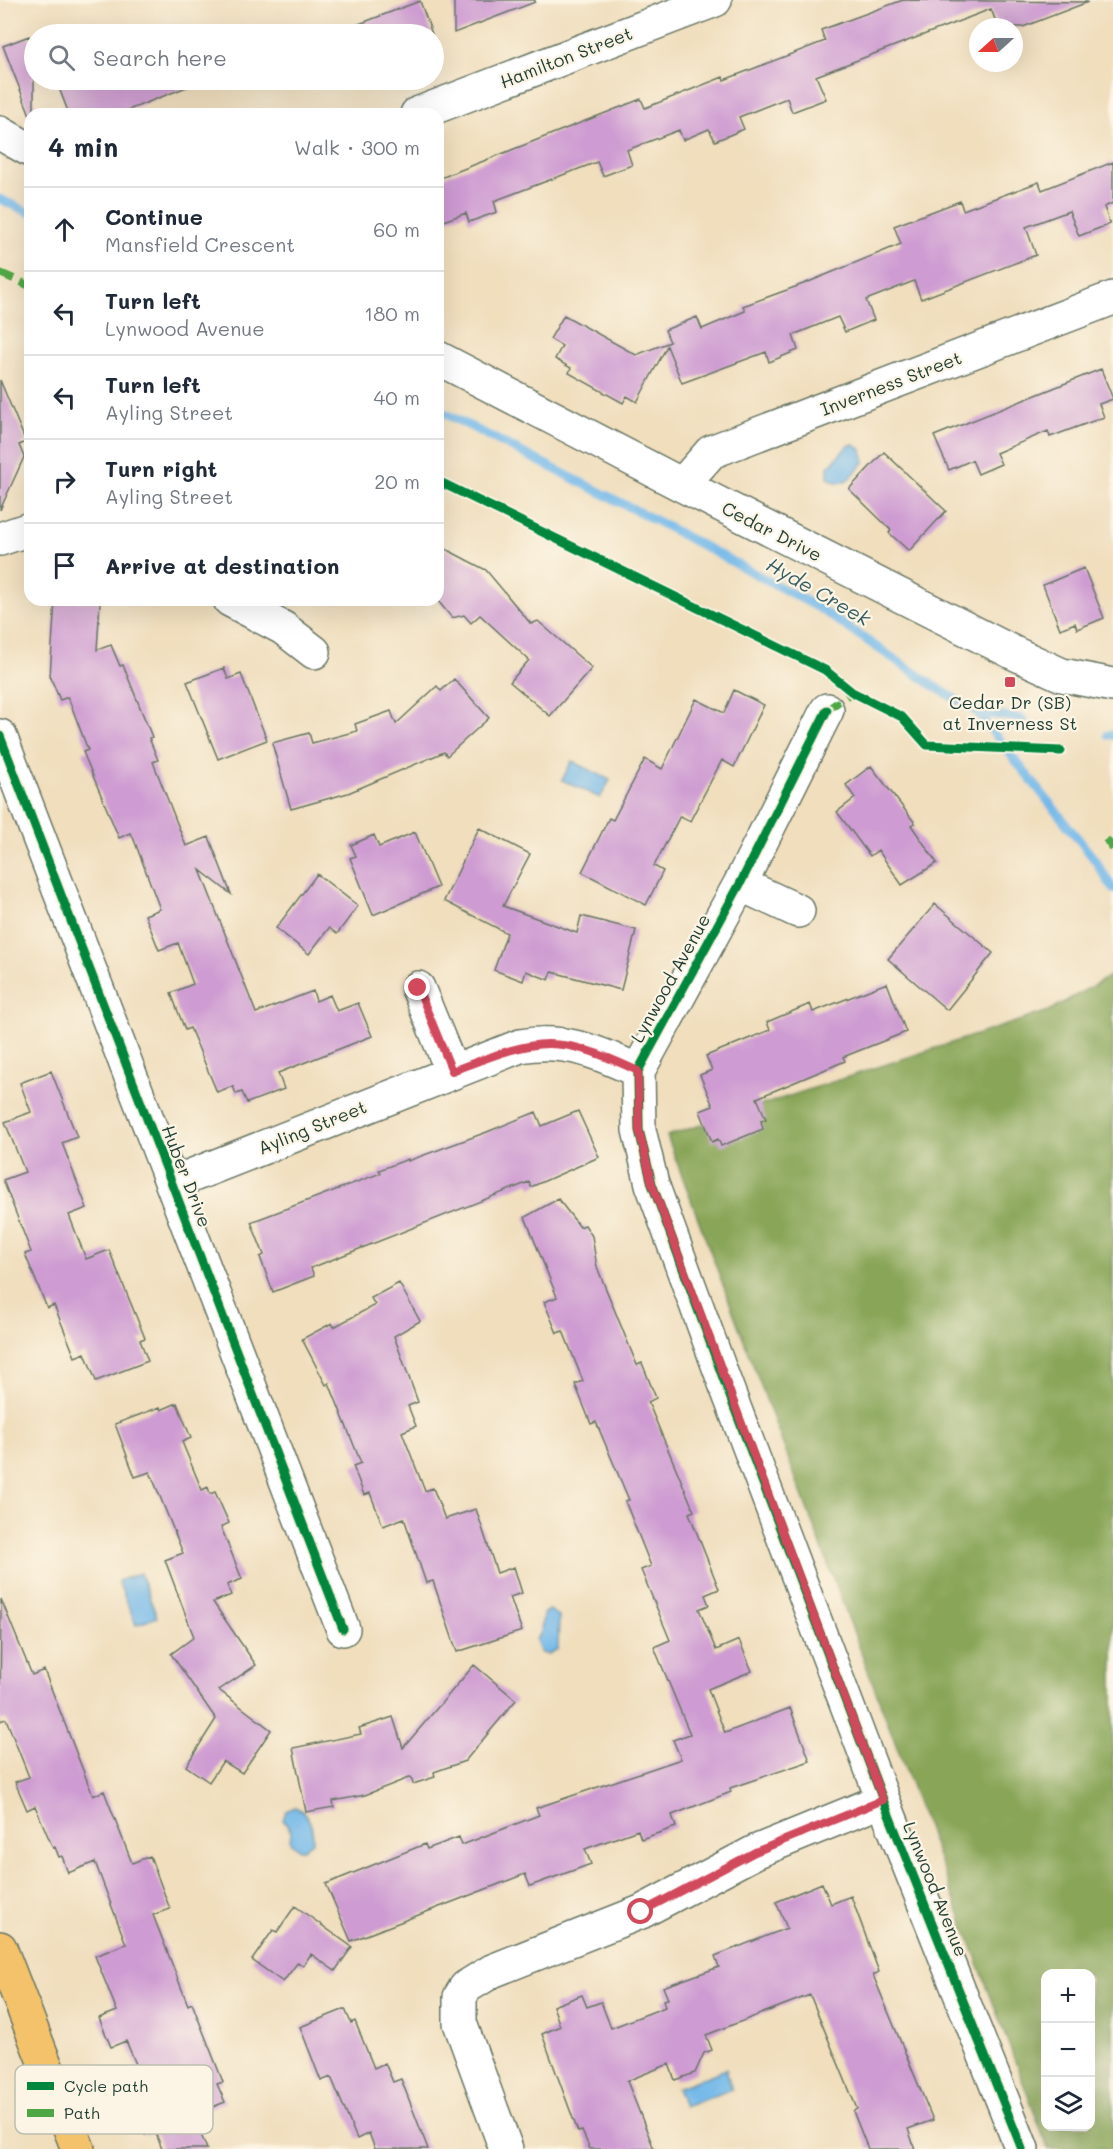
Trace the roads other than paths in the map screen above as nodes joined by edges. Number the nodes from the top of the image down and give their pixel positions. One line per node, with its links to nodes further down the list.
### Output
1 (715, 0): 2 (street, Hamilton Street)
2 (433, 108)
3 (0, 134): 4 (street)
4 (24, 147)
5 (1113, 298): 7 (street, Inverness Street)
6 (444, 361): 7 (street, Cedar Drive)
7 (682, 485): 12 (street, Cedar Drive)
8 (24, 531): 9 (street)
9 (0, 539)
10 (241, 606): 11 (street)
11 (314, 652)
12 (1113, 685)
13 (827, 710): 15 (street, Lynwood Avenue)
14 (0, 736): 20 (street, Huber Drive)
15 (740, 884): 16 (street); 19 (street, Lynwood Avenue)
16 (798, 910)
17 (418, 988): 18 (street)
18 (452, 1071): 19 (street, Ayling Street); 20 (street, Ayling Street)
19 (638, 1071): 22 (street, Lynwood Avenue)
20 (173, 1183): 21 (street, Huber Drive)
21 (343, 1629)
22 (883, 1800): 27 (street); 28 (street, Lynwood Avenue)
23 (0, 1947): 24 (main road)
24 (46, 2065)
25 (72, 2134): 26 (main road)
26 (78, 2149)
27 (507, 2149)
28 (1022, 2149)

